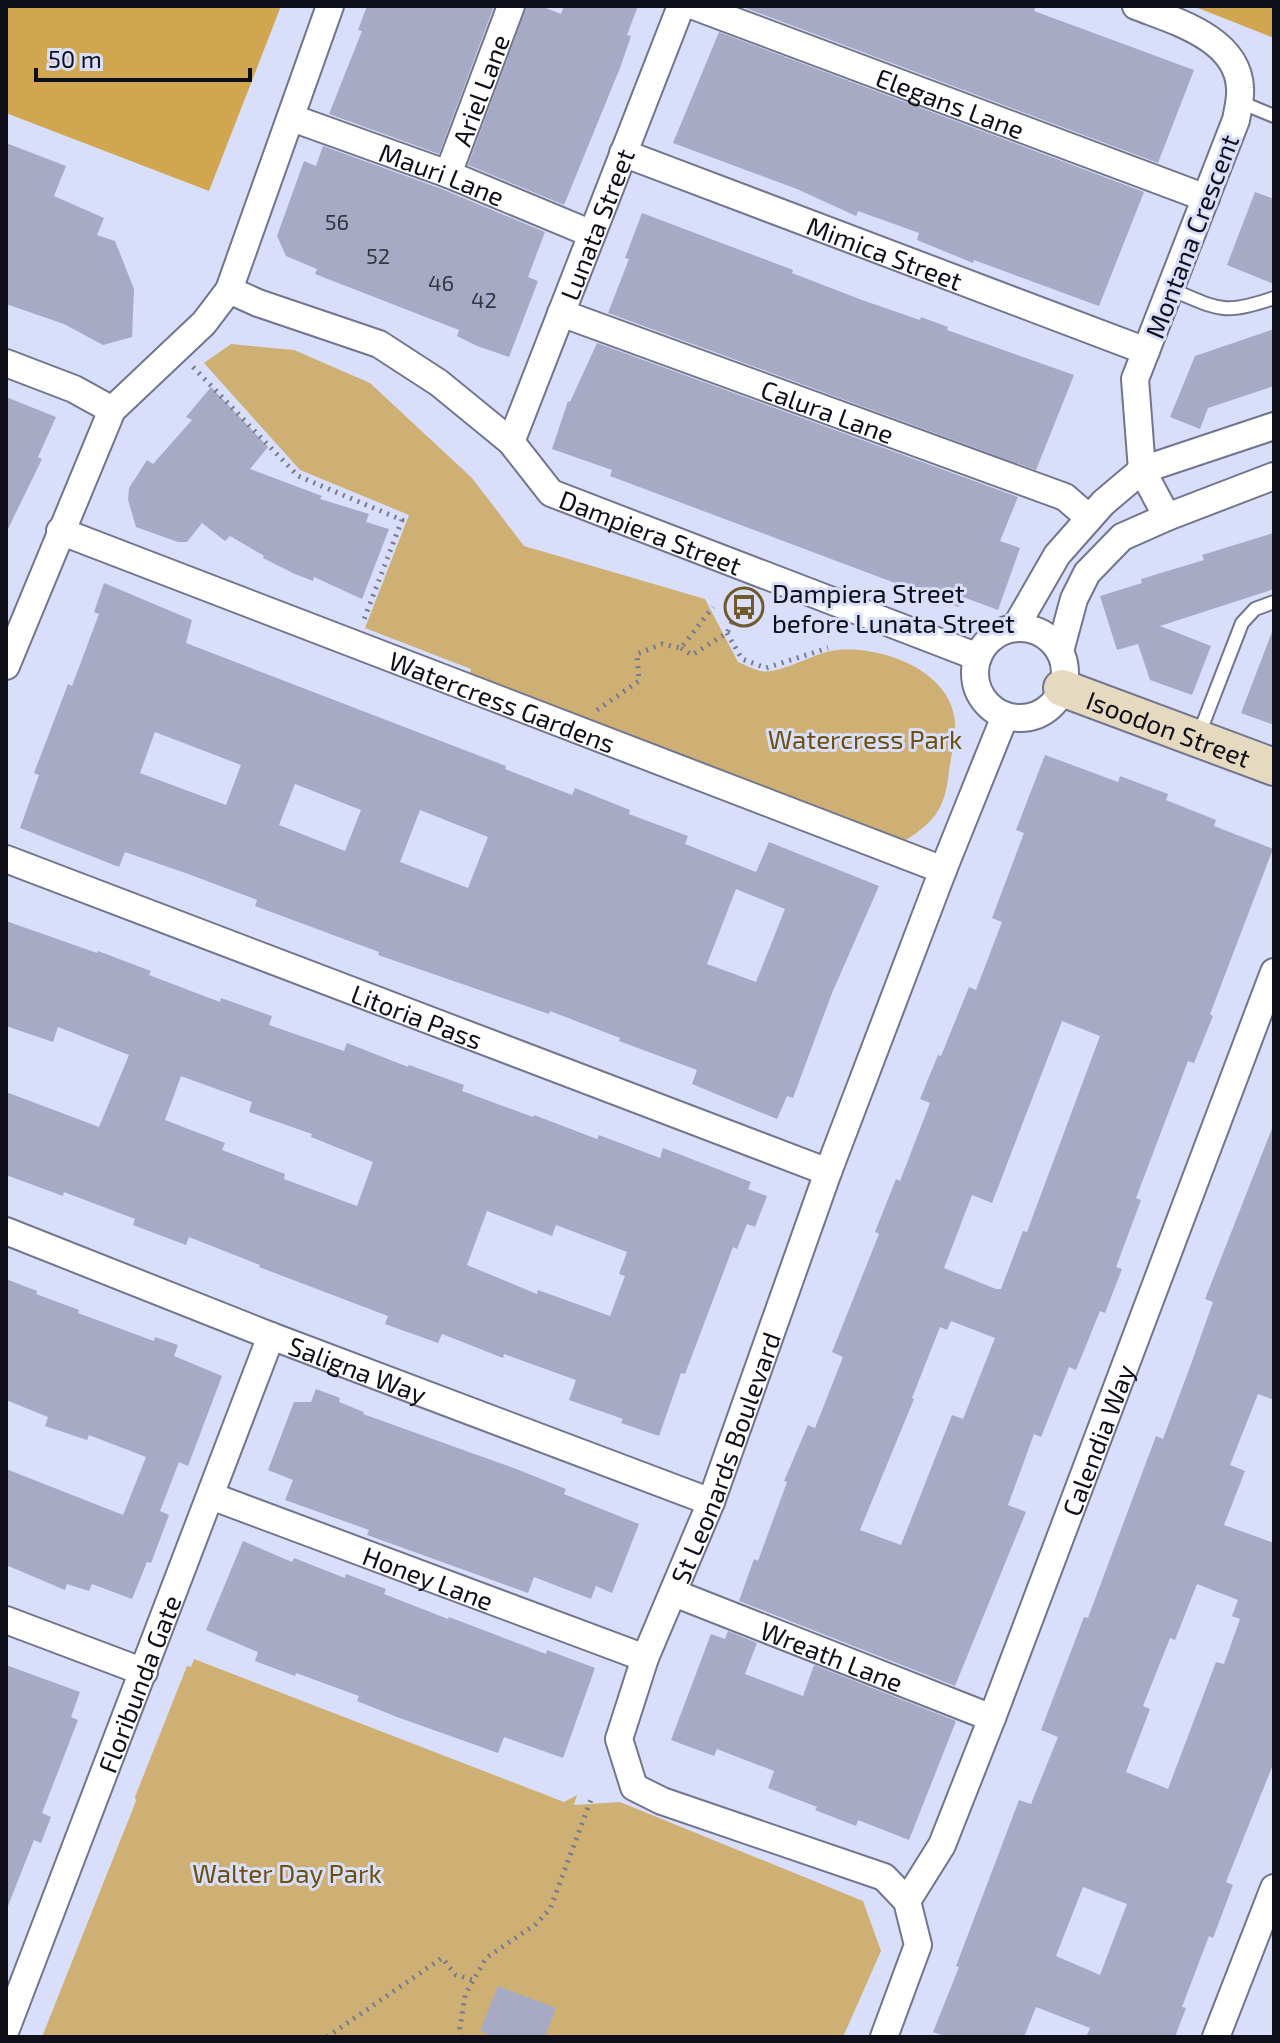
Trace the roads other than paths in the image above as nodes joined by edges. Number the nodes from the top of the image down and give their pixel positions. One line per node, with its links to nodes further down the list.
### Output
1 (330, 6): 8 (street)
2 (511, 6): 10 (street, Ariel Lane)
3 (681, 6): 9 (street, Lunata Street)
4 (694, 6): 11 (street, Elegans Lane)
5 (1136, 6): 6 (street, Montana Crescent)
6 (1239, 102): 7 (lane); 11 (street, Montana Crescent)
7 (1274, 116)
8 (292, 118): 10 (street, Mauri Lane); 14 (street)
9 (623, 153): 12 (street, Lunata Street); 17 (street, Mimica Street)
10 (448, 174): 12 (street, Mauri Lane)
11 (1206, 198): 13 (street, Montana Crescent)
12 (592, 234): 16 (street, Lunata Street)
13 (1170, 289): 15 (lane); 17 (street, Montana Crescent)
14 (229, 290): 19 (street); 21 (street, Dampiera Street)
15 (1274, 298)
16 (561, 313): 21 (street, Lunata Street); 25 (street, Calura Lane)
17 (1146, 351): 22 (street, Montana Crescent)
18 (6, 363): 19 (street)
19 (112, 410): 26 (street)
20 (1274, 426): 22 (street)
21 (511, 442): 30 (street, Dampiera Street)
22 (1142, 470): 24 (street, Montana Crescent); 25 (street)
23 (1274, 476): 24 (street)
24 (1167, 517): 29 (street)
25 (1089, 518): 28 (street)
26 (60, 531): 31 (street); 37 (street, Watercress Gardens)
27 (1274, 602): 34 (lane)
28 (1015, 628): 29 (street); 30 (street)
29 (1060, 651): 32 (street)
30 (978, 657): 33 (street)
31 (6, 666)
32 (1062, 688): 33 (street); 34 (street, Isoodon Street)
33 (1005, 716): 37 (street, St Leonards Boulevard)
34 (1198, 737): 35 (street, Isoodon Street)
35 (1274, 767)
36 (6, 859): 39 (street, Litoria Pass)
37 (943, 870): 39 (street, St Leonards Boulevard)
38 (1274, 972): 48 (street, Calendia Way)
39 (828, 1172): 43 (street, St Leonards Boulevard)
40 (6, 1231): 41 (street, Saligna Way)
41 (271, 1336): 42 (street, Floribunda Gate); 43 (street, Saligna Way)
42 (211, 1496): 46 (street, Honey Lane); 47 (street, Floribunda Gate)
43 (711, 1502): 44 (street, St Leonards Boulevard)
44 (674, 1593): 46 (street, St Leonards Boulevard); 48 (street, Wreath Lane)
45 (6, 1620): 47 (street)
46 (645, 1658): 50 (street, St Leonards Boulevard)
47 (144, 1672): 51 (street, Floribunda Gate)
48 (992, 1718): 50 (street, Calendia Way)
49 (1274, 1888): 53 (street)
50 (907, 1901): 52 (street)
51 (6, 2029)
52 (884, 2037)
53 (1216, 2037)

